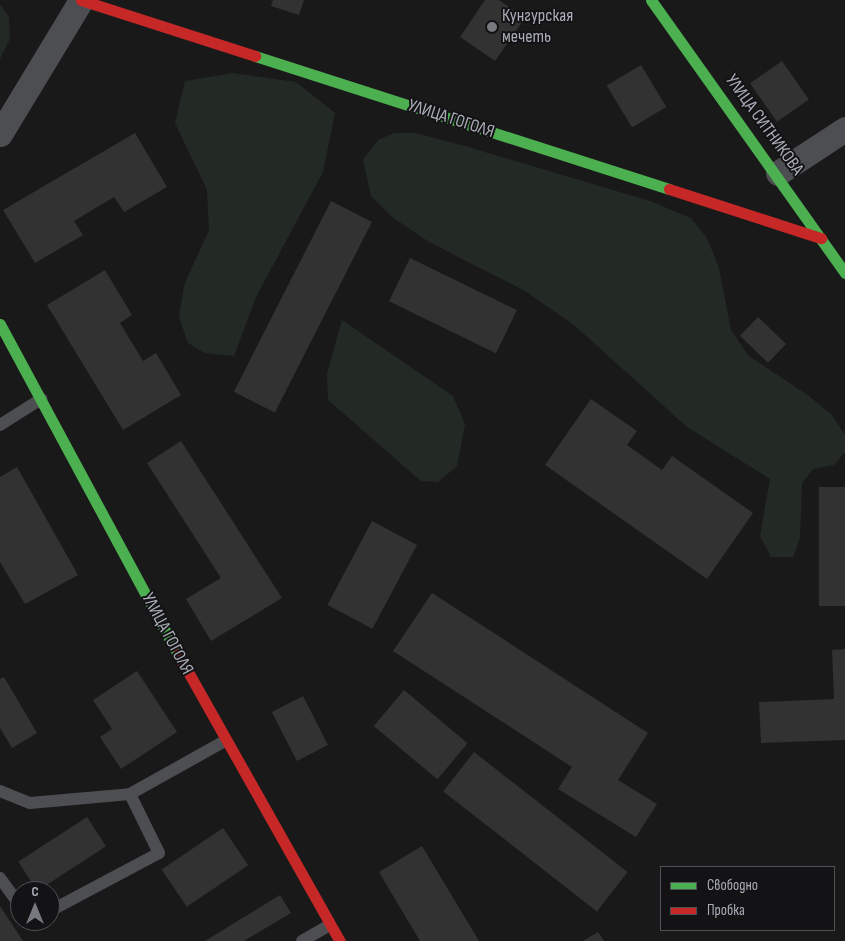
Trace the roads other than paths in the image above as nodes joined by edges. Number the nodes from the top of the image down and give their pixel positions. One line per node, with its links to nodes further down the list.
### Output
1 (81, 0): 4 (street, УЛИЦА ГОГОЛЯ); 6 (street, УЛИЦА ГОГОЛЯ)
2 (651, 0): 5 (street, УЛИЦА СИТНИКОВА)
3 (845, 129): 5 (street)
4 (0, 134)
5 (778, 173): 6 (street, УЛИЦА СИТНИКОВА)
6 (822, 238): 7 (street, УЛИЦА СИТНИКОВА)
7 (845, 273)
8 (0, 324): 9 (street, УЛИЦА ГОГОЛЯ)
9 (41, 399): 10 (lane); 11 (street, УЛИЦА ГОГОЛЯ)
10 (0, 424)
11 (225, 741): 13 (lane); 17 (street, УЛИЦА ГОГОЛЯ)
12 (0, 791): 13 (lane)
13 (130, 794): 16 (lane)
14 (0, 878): 15 (lane)
15 (10, 892)
16 (60, 906)
17 (330, 925): 18 (lane); 19 (street, УЛИЦА ГОГОЛЯ)
18 (305, 940)
19 (340, 941)

